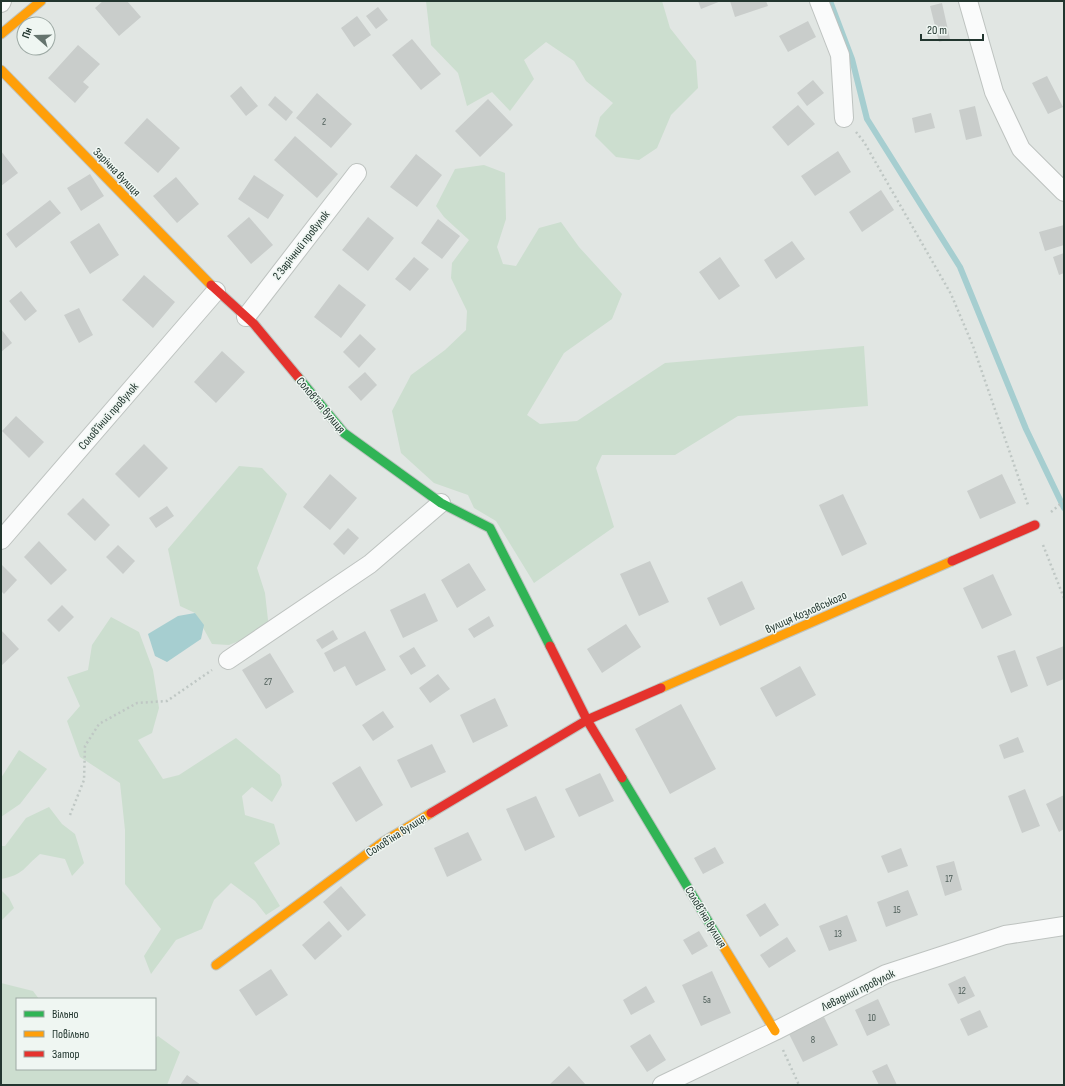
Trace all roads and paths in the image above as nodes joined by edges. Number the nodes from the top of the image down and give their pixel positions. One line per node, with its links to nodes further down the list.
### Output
1 (41, 1): 4 (street)
2 (819, 1): 6 (street)
3 (968, 1): 8 (street)
4 (1, 34)
5 (1, 70): 9 (street, Зарічна вулиця)
6 (844, 118): 14 (path)
7 (357, 173): 10 (street, 2 Зарічний провулок)
8 (1064, 192)
9 (216, 291): 10 (street, Соловʼїна вулиця); 15 (street, Соловʼїний провулок)
10 (246, 317): 12 (street, Соловʼїна вулиця)
11 (1064, 501): 13 (path)
12 (441, 503): 17 (street); 18 (street, Соловʼїна вулиця)
13 (1058, 507)
14 (1035, 525): 16 (path); 18 (street, вулиця Козловського)
15 (1, 540)
16 (1064, 598)
17 (228, 660): 19 (path)
18 (586, 720): 21 (street, Соловʼїна вулиця); 22 (street, Соловʼїна вулиця)
19 (70, 815)
20 (1064, 926): 22 (street, Левадний провулок)
21 (216, 965)
22 (775, 1031): 23 (street, Левадний провулок); 24 (path)
23 (662, 1085)
24 (799, 1085)

